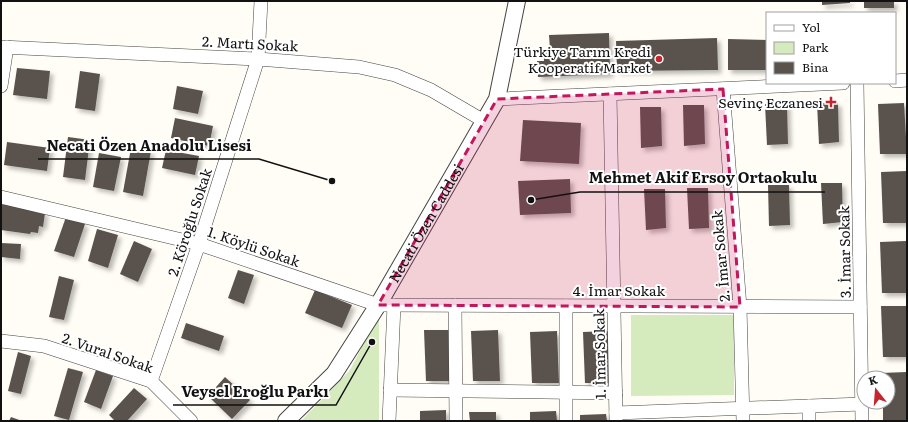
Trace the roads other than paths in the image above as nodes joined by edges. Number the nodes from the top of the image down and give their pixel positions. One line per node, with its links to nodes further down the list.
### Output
1 (261, 1): 4 (street, 2. Köroğlu Sokak)
2 (517, 1): 12 (street, Necati Özen Caddesi)
3 (4, 47): 4 (street, 2. Martı Sokak); 9 (street)
4 (258, 59): 13 (street, 2. Martı Sokak); 15 (street, 2. Köroğlu Sokak)
5 (896, 80): 6 (street)
6 (907, 80)
7 (823, 84): 10 (street)
8 (858, 84): 22 (street, 3. İmar Sokak)
9 (1, 86)
10 (723, 89): 11 (street); 21 (street, 2. İmar Sokak)
11 (610, 94): 12 (street); 20 (street, 1. İmar Sokak)
12 (497, 99): 13 (street, Necati Özen Caddesi)
13 (484, 121): 16 (street, Necati Özen Caddesi)
14 (1, 197): 15 (street, 1. Köylü Sokak)
15 (199, 244): 16 (street, 1. Köylü Sokak); 25 (street, 2. Köroğlu Sokak)
16 (378, 305): 17 (street, 4. İmar Sokak); 37 (street, Necati Özen Caddesi)
17 (394, 305): 18 (street, 4. İmar Sokak); 26 (street)
18 (455, 305): 19 (street, 4. İmar Sokak); 27 (street)
19 (566, 306): 20 (street, 4. İmar Sokak); 28 (street)
20 (614, 306): 21 (street, 4. İmar Sokak); 29 (street, 1. İmar Sokak)
21 (740, 306): 22 (street, 4. İmar Sokak); 33 (street, 2. İmar Sokak)
22 (860, 307): 24 (street, 3. İmar Sokak)
23 (1, 341): 25 (street, 2. Vural Sokak)
24 (861, 370)
25 (151, 381): 36 (street, 2. Vural Sokak)
26 (390, 390): 27 (street); 38 (street)
27 (456, 391): 28 (street); 39 (street)
28 (566, 392): 29 (street); 40 (street)
29 (616, 393): 35 (street, 1. İmar Sokak)
30 (856, 404): 31 (street)
31 (808, 406): 33 (street); 41 (street)
32 (862, 410): 42 (street, 3. İmar Sokak)
33 (743, 415): 34 (street)
34 (691, 416): 35 (street)
35 (616, 417)
36 (191, 421)
37 (286, 421)
38 (390, 421)
39 (456, 421)
40 (566, 421)
41 (809, 421)
42 (862, 421)

